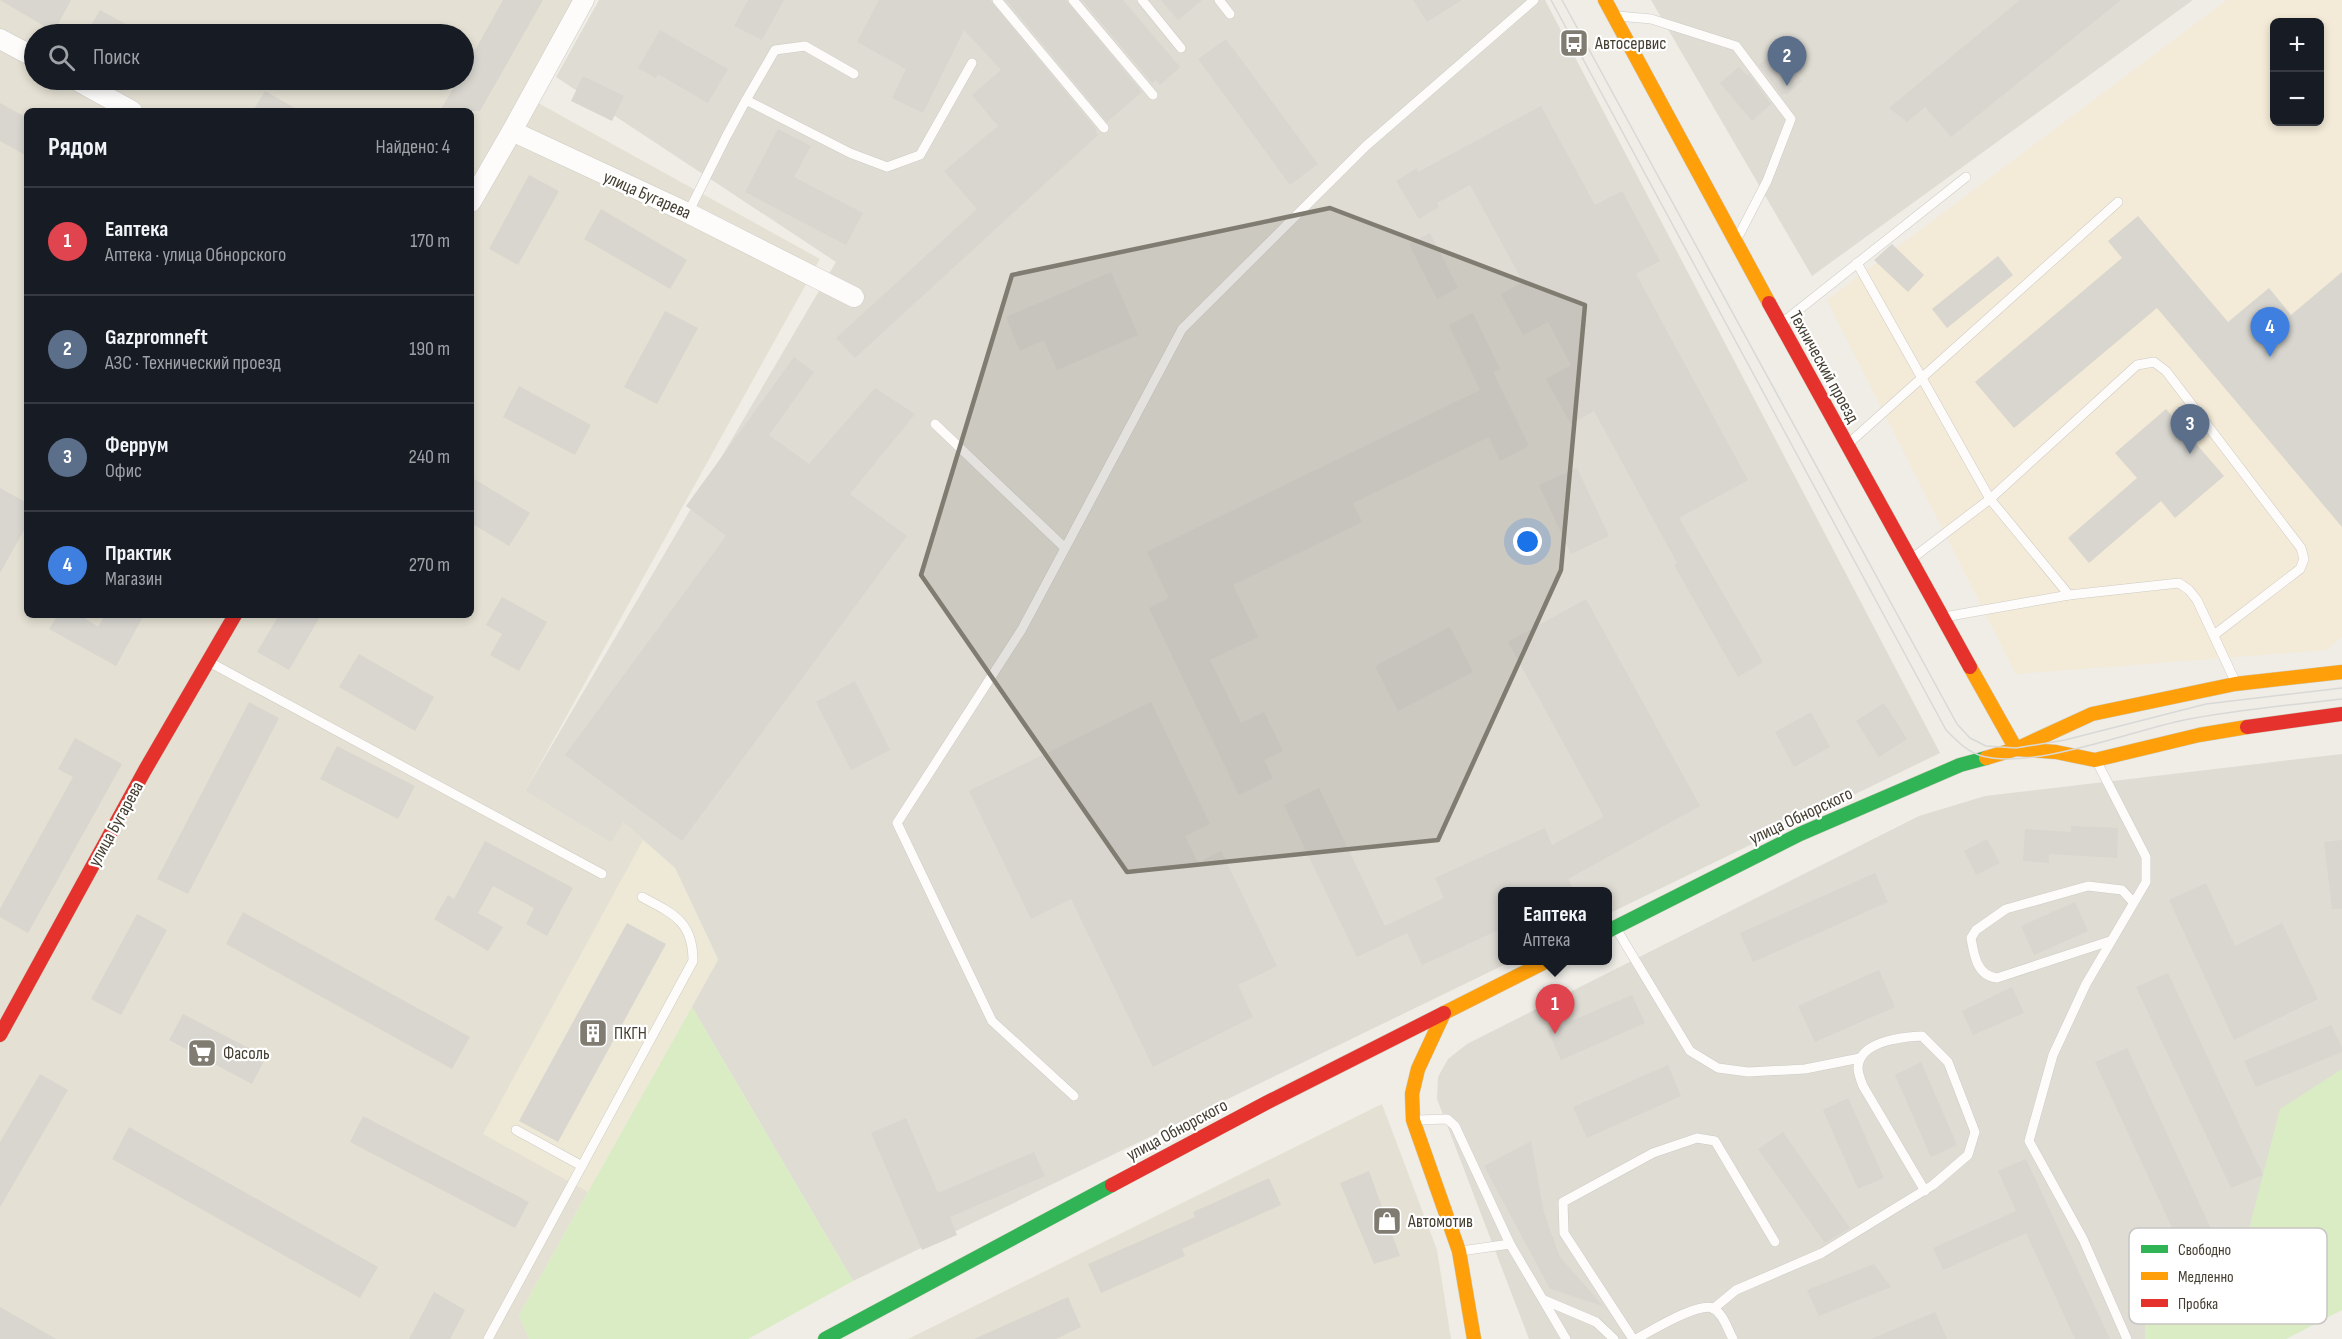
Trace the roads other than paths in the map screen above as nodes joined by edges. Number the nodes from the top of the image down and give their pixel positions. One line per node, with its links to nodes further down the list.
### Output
1 (584, 0): 20 (street)
2 (997, 0): 19 (lane)
3 (1073, 0): 16 (lane)
4 (1142, 0): 11 (lane)
5 (1219, 0): 8 (lane)
6 (1534, 0): 33 (lane)
7 (1605, 0): 9 (main road, Технический проезд)
8 (1230, 14)
9 (1614, 16): 25 (main road, Технический проезд); 25 (lane)
10 (0, 39): 12 (street)
11 (1181, 48)
12 (24, 52)
13 (972, 63): 17 (lane)
14 (854, 74): 17 (lane)
15 (94, 90): 18 (street)
16 (1153, 95)
17 (746, 100): 24 (lane)
18 (127, 108)
19 (1104, 128)
20 (512, 131): 22 (street); 24 (street, улица Бугарева)
21 (1966, 177): 26 (lane)
22 (474, 197)
23 (2118, 202): 29 (lane)
24 (688, 213): 27 (street, улица Бугарева)
25 (1736, 242): 28 (main road, Технический проезд)
26 (1857, 263): 28 (lane); 29 (lane)
27 (854, 297)
28 (1780, 325): 31 (main road, Технический проезд)
29 (1921, 377): 31 (lane); 32 (lane)
30 (935, 424): 33 (lane)
31 (1846, 445): 34 (main road, Технический проезд)
32 (1990, 499): 34 (lane); 35 (lane); 38 (lane)
33 (1065, 548): 55 (lane)
34 (1910, 560): 36 (main road, Технический проезд)
35 (2069, 595): 36 (lane); 38 (lane)
36 (1942, 617): 43 (main road, Технический проезд)
37 (233, 618): 39 (main road, улица Бугарева)
38 (2214, 635): 41 (lane)
39 (208, 662): 45 (lane); 53 (main road, улица Бугарева)
40 (2342, 672): 41 (main road, улица Обнорского)
41 (2234, 680): 43 (main road, улица Обнорского)
42 (2342, 714): 44 (main road, улица Обнорского)
43 (2016, 749): 44 (main road, улица Обнорского); 48 (main road, улица Обнорского)
44 (2095, 760): 47 (lane)
45 (602, 874)
46 (642, 897): 58 (lane)
47 (2133, 902): 50 (lane); 50 (lane)
48 (1612, 928)
49 (1612, 931): 54 (lane)
50 (2110, 941): 72 (lane)
51 (1539, 965): 52 (main road, улица Обнорского)
52 (1444, 1013): 56 (main road); 66 (main road, улица Обнорского)
53 (0, 1035)
54 (1860, 1058): 59 (lane); 59 (lane)
55 (1074, 1096)
56 (1413, 1120): 61 (lane); 62 (main road)
57 (516, 1130): 58 (lane)
58 (582, 1166): 65 (lane)
59 (1924, 1191): 64 (lane)
60 (1775, 1242): 70 (lane)
61 (1510, 1244): 62 (lane); 63 (lane)
62 (1459, 1251): 67 (main road)
63 (1544, 1300): 68 (lane); 69 (lane)
64 (1713, 1309): 70 (lane); 71 (lane)
65 (488, 1339)
66 (825, 1339)
67 (1474, 1339)
68 (1566, 1339)
69 (1614, 1339)
70 (1635, 1339)
71 (1733, 1339)
72 (2127, 1339)

